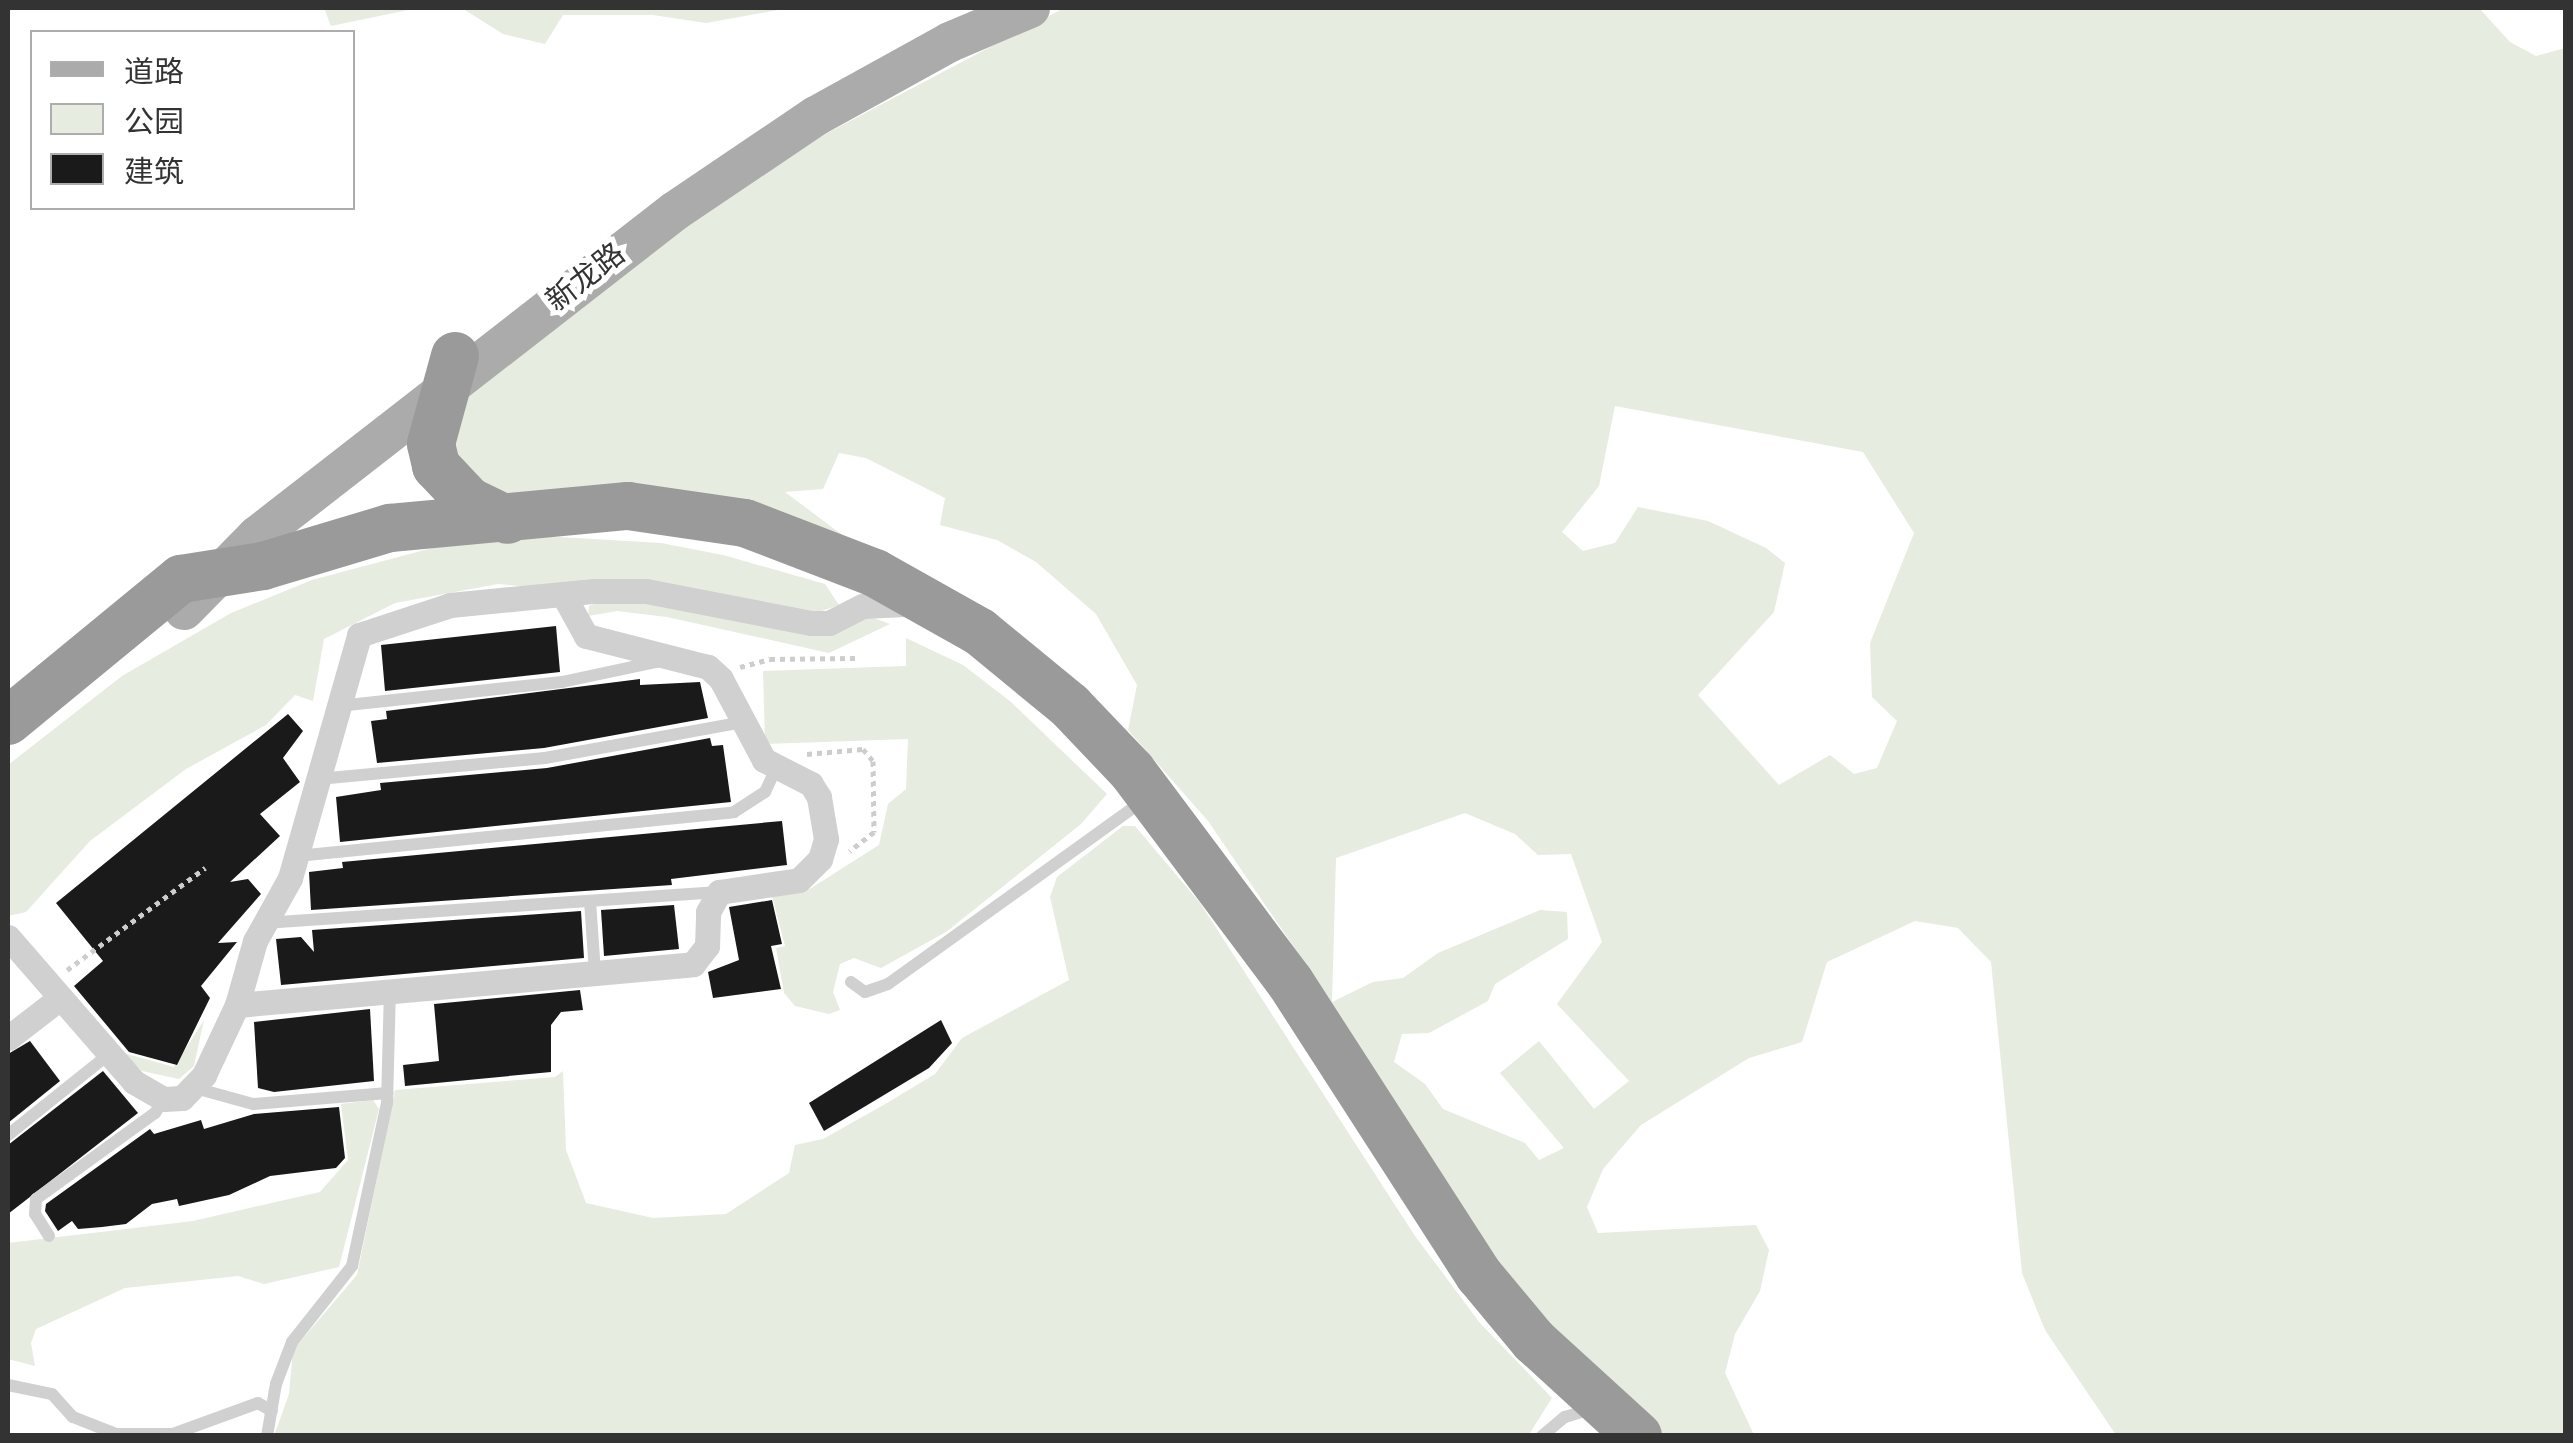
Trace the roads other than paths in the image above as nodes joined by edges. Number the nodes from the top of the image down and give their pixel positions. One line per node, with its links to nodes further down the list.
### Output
1 (975, 8): 3 (main road, 新龙路)
2 (1030, 8): 3 (main road, 新龙路)
3 (451, 371): 4 (highway); 5 (main road, 新龙路)
4 (512, 522): 5 (highway); 7 (highway)
5 (196, 587): 10 (highway); 12 (highway)
6 (564, 596): 7 (street); 8 (street); 9 (street)
7 (910, 599): 15 (highway)
8 (667, 658): 9 (lane); 11 (street)
9 (335, 706): 14 (street)
10 (8, 722)
11 (743, 722): 13 (street); 14 (lane)
12 (8, 750)
13 (786, 772): 16 (lane); 17 (street)
14 (318, 779): 16 (street)
15 (1145, 799): 22 (lane); 35 (highway)
16 (298, 856): 19 (street)
17 (719, 892): 18 (lane); 21 (street)
18 (590, 901): 19 (lane); 21 (lane)
19 (264, 923): 25 (street)
20 (8, 937): 24 (street)
21 (596, 975): 23 (street)
22 (851, 982)
23 (390, 991): 25 (street); 29 (lane)
24 (60, 998): 26 (street); 27 (street)
25 (237, 1004): 28 (street)
26 (8, 1038)
27 (108, 1054): 30 (street); 31 (lane)
28 (195, 1088): 29 (lane); 30 (street)
29 (388, 1093): 34 (lane)
30 (164, 1099): 32 (lane)
31 (8, 1135)
32 (49, 1236)
33 (8, 1385): 34 (lane)
34 (272, 1410): 36 (lane)
35 (1600, 1418): 37 (lane); 38 (highway)
36 (268, 1436)
37 (1542, 1436)
38 (1638, 1436)

